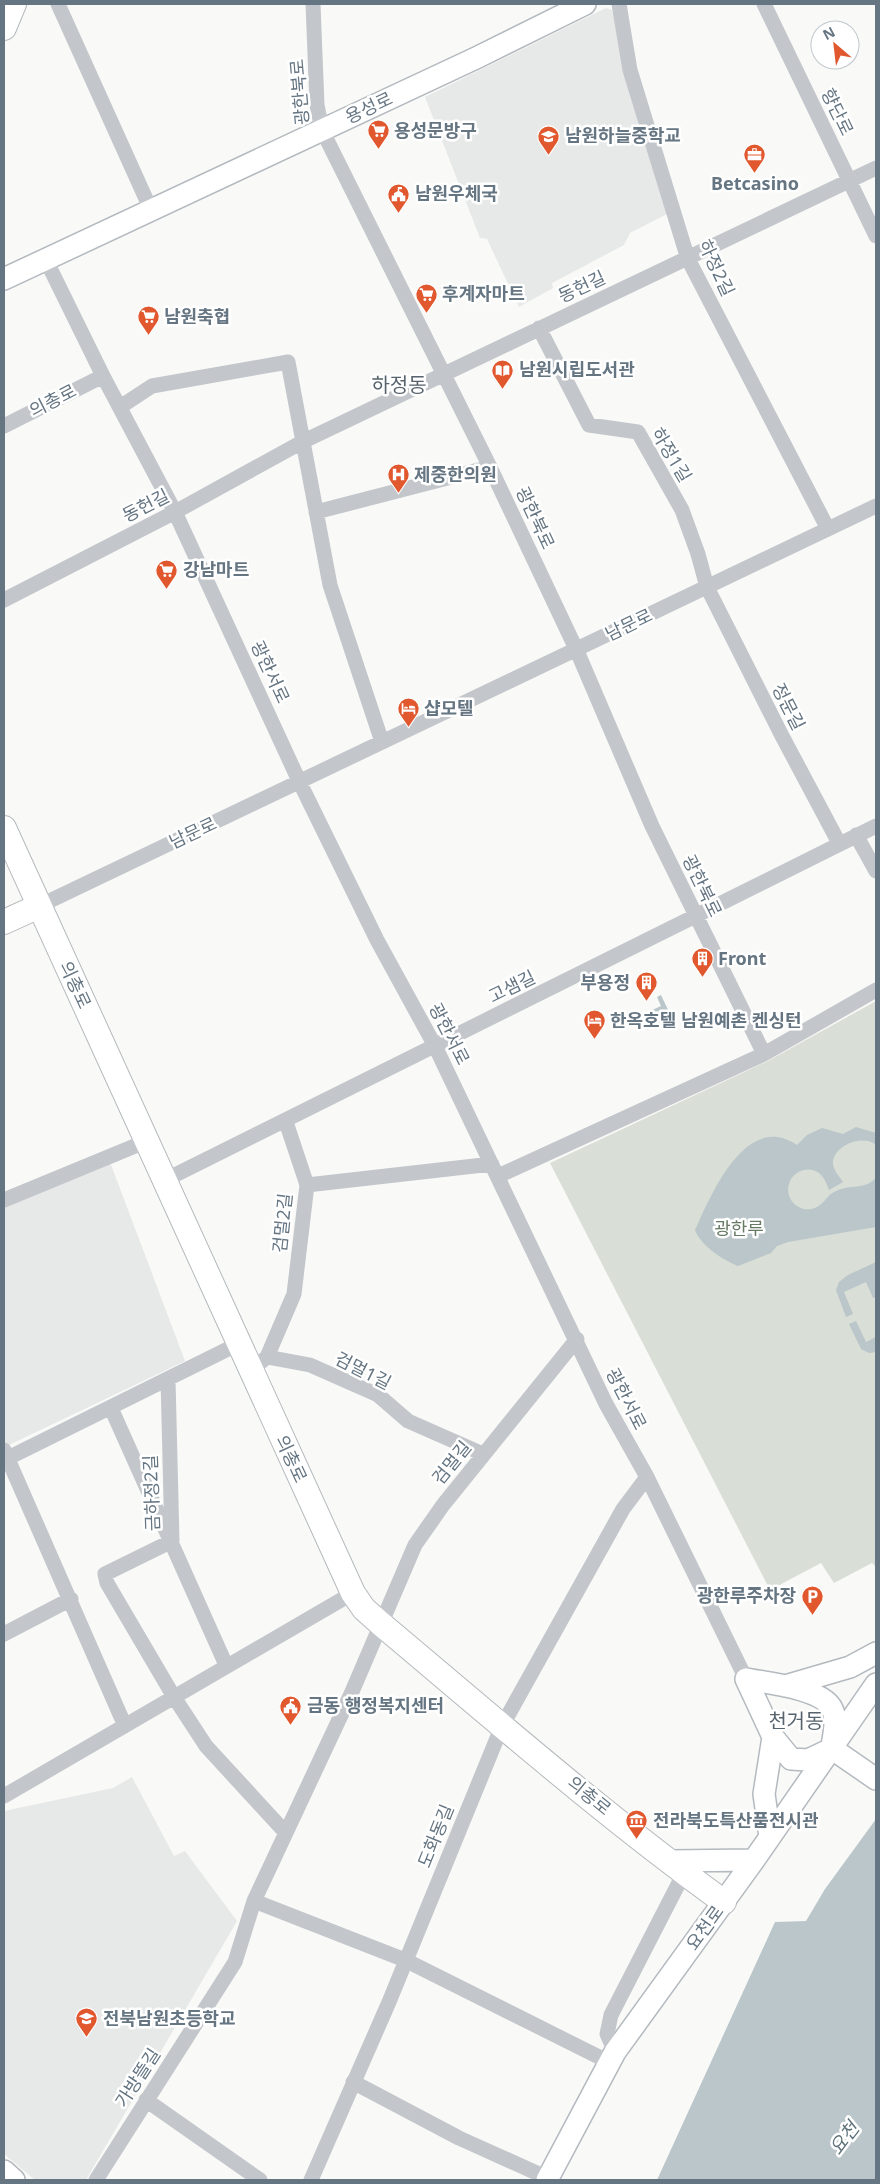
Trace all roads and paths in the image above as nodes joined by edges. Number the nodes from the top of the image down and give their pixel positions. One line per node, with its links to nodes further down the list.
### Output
1 (14, 4): 7 (main road)
2 (58, 4): 11 (street)
3 (313, 4): 8 (street, 광한북로)
4 (585, 4): 8 (street, 용성로)
5 (618, 4): 13 (street, 하정2길)
6 (764, 4): 10 (street, 향단로)
7 (4, 28)
8 (322, 130): 11 (street, 용성로); 17 (street, 광한북로)
9 (876, 168): 10 (street, 동헌길)
10 (850, 182): 12 (street, 향단로); 13 (street, 동헌길)
11 (151, 210): 14 (street, 용성로)
12 (876, 236)
13 (688, 258): 16 (street, 동헌길); 26 (street, 하정2길)
14 (46, 260): 15 (street, 용성로); 18 (street, 광한서로)
15 (4, 279)
16 (539, 328): 17 (street, 동헌길); 27 (street, 하정1길)
17 (443, 375): 21 (street, 동헌길); 22 (street, 광한북로)
18 (103, 376): 19 (street, 광한서로); 20 (street, 의총로)
19 (120, 407): 21 (street); 24 (street, 광한서로)
20 (4, 426)
21 (304, 441): 24 (street, 동헌길); 25 (street)
22 (490, 467): 25 (street); 29 (street, 광한북로)
23 (876, 506): 26 (street, 남문로)
24 (175, 512): 28 (street, 동헌길); 31 (street, 광한서로)
25 (316, 512): 30 (street)
26 (828, 530): 27 (street, 남문로)
27 (707, 587): 29 (street, 남문로); 35 (street, 정문길)
28 (4, 600)
29 (578, 651): 30 (street, 남문로); 38 (street, 광한북로)
30 (382, 742): 31 (street, 남문로)
31 (300, 783): 37 (street, 남문로); 41 (street, 광한서로)
32 (876, 826): 34 (street, 고샘길)
33 (4, 828): 37 (main road, 의총로)
34 (856, 835): 35 (street, 고샘길); 36 (street)
35 (839, 843): 38 (street, 고샘길)
36 (876, 871)
37 (39, 906): 39 (main road, 남문로); 44 (main road, 의총로)
38 (696, 916): 41 (street, 고샘길); 42 (street, 광한북로)
39 (4, 922)
40 (876, 990): 42 (street)
41 (434, 1046): 43 (street, 고샘길); 45 (street, 광한서로)
42 (764, 1054): 45 (street)
43 (286, 1122): 46 (street, 고샘길); 47 (street)
44 (147, 1141): 46 (main road, 의총로); 48 (street)
45 (496, 1170): 47 (street, 검멀2길); 49 (street, 광한서로)
46 (165, 1180): 50 (main road, 의총로)
47 (306, 1185): 51 (street, 검멀2길)
48 (6, 1194)
49 (577, 1340): 54 (street, 검멀길); 56 (street, 광한서로)
50 (238, 1344): 51 (main road, 의총로); 52 (street)
51 (258, 1364): 54 (street, 검멀1길); 58 (main road, 의총로)
52 (168, 1379): 53 (street); 57 (street, 금하정2길)
53 (111, 1408): 55 (street); 57 (street)
54 (483, 1454): 60 (street, 검멀길)
55 (5, 1456): 59 (street)
56 (646, 1477): 64 (street, 광한서로); 69 (street)
57 (172, 1541): 63 (street); 67 (street, 금하정2길)
58 (353, 1593): 60 (main road, 의총로); 63 (street)
59 (70, 1599): 61 (street); 68 (street)
60 (381, 1624): 69 (main road, 의총로); 74 (street, 가방뜰길)
61 (4, 1634)
62 (876, 1653): 66 (street)
63 (226, 1665): 67 (street)
64 (746, 1679): 66 (street); 70 (street)
65 (876, 1684): 71 (street, 요천로)
66 (785, 1686): 71 (street)
67 (174, 1696): 68 (street); 74 (street)
68 (125, 1726): 73 (street)
69 (502, 1726): 77 (main road, 의총로); 80 (street, 도화동길)
70 (773, 1737): 71 (street); 75 (street)
71 (831, 1748): 72 (street); 75 (street, 요천로)
72 (873, 1777)
73 (4, 1796)
74 (284, 1832): 78 (street, 가방뜰길)
75 (770, 1838): 76 (street, 요천로)
76 (754, 1860): 77 (street); 79 (street, 요천로)
77 (677, 1867): 79 (main road, 의총로); 81 (street)
78 (254, 1901): 80 (street); 83 (street, 가방뜰길)
79 (724, 1902): 81 (street, 요천로)
80 (405, 1960): 81 (street); 82 (street, 도화동길)
81 (612, 2057): 84 (street, 요천로)
82 (353, 2082): 84 (street); 87 (street, 도화동길)
83 (146, 2100): 85 (street, 가방뜰길); 86 (street)
84 (548, 2179)
85 (96, 2180)
86 (260, 2180)
87 (311, 2180)

